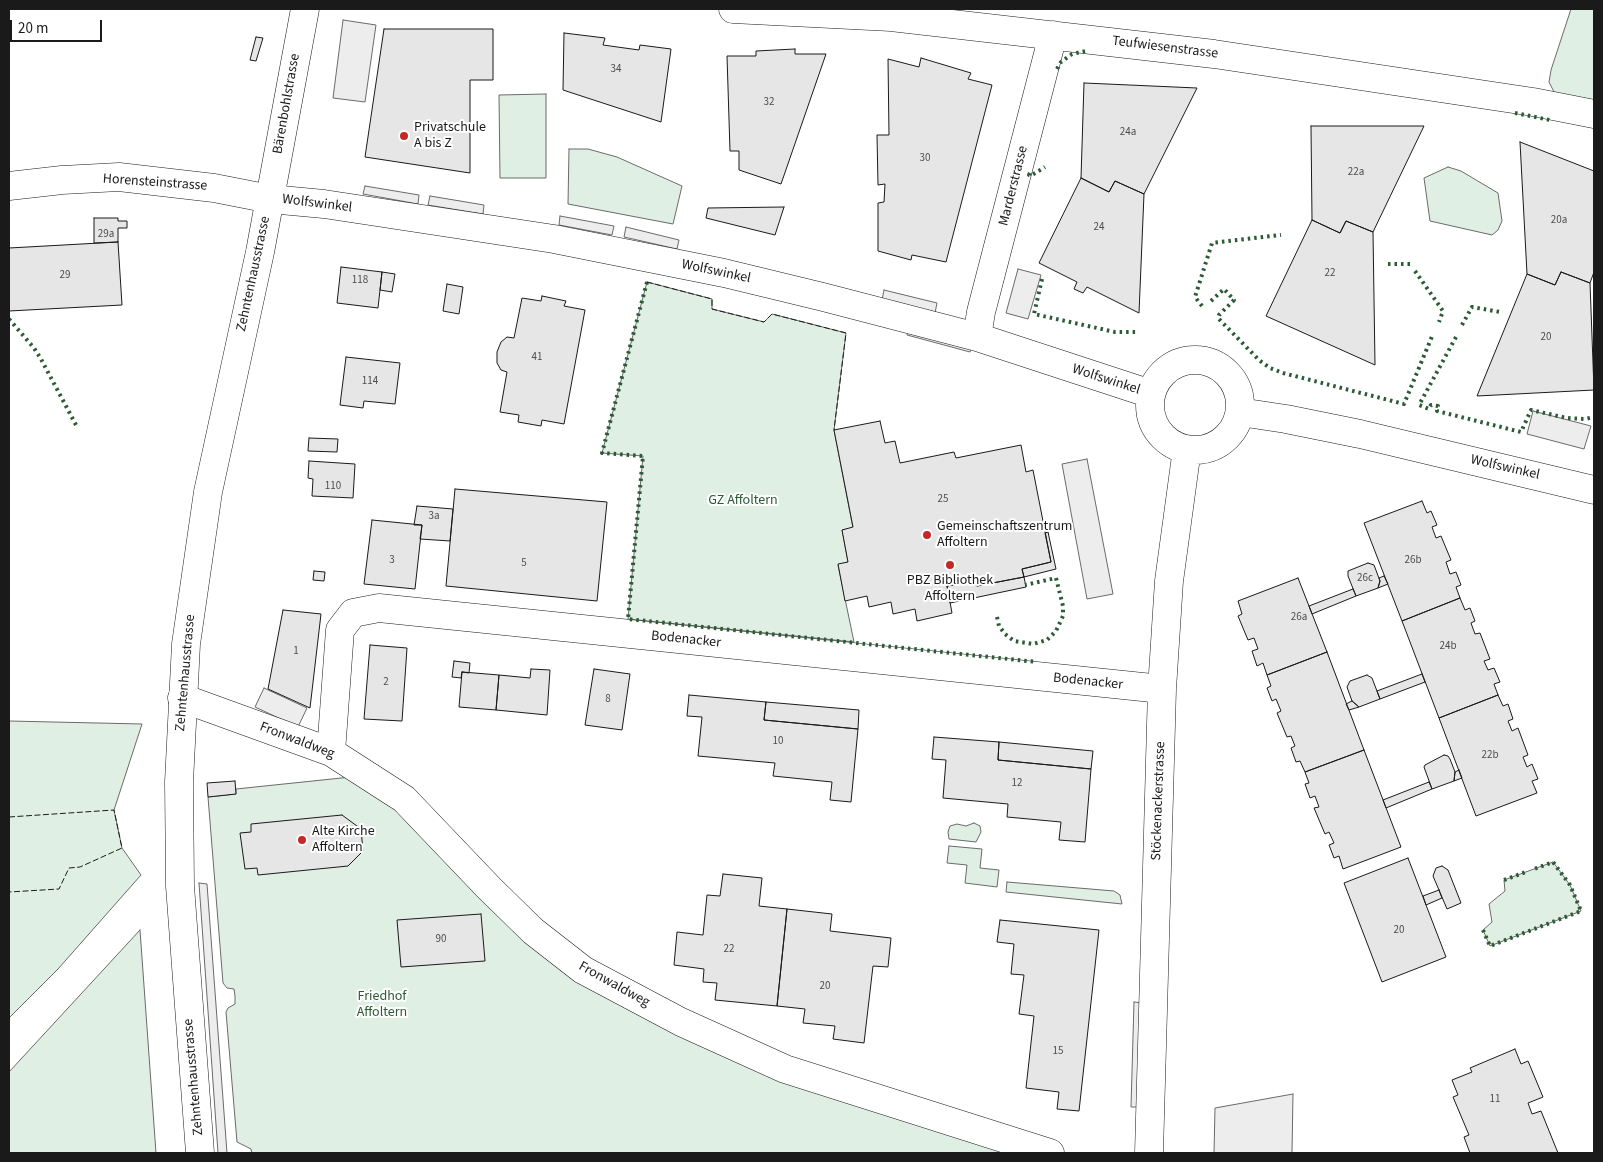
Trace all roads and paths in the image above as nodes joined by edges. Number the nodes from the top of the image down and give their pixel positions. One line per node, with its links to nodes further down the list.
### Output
1 (305, 9): 6 (street, Bärenbohlstrasse)
2 (733, 9): 3 (street, Teufwiesenstrasse)
3 (1053, 35): 4 (street, Teufwiesenstrasse); 7 (street, Marderstrasse)
4 (1594, 114)
5 (9, 186): 6 (street, Horensteinstrasse)
6 (270, 199): 7 (street, Wolfswinkel); 13 (street, Zehntenhausstrasse)
7 (977, 337): 8 (street, Wolfswinkel)
8 (1151, 394): 9 (street); 10 (street)
9 (1240, 412): 10 (street); 11 (street, Wolfswinkel)
10 (1188, 450): 12 (street, Stöckenackerstrasse)
11 (1594, 490)
12 (1162, 689): 14 (street, Bodenacker); 17 (street, Stöckenackerstrasse)
13 (182, 698): 14 (street, Fronwaldweg); 15 (street, Zehntenhausstrasse)
14 (330, 752): 16 (street, Fronwaldweg)
15 (200, 1153)
16 (1050, 1153)
17 (1149, 1153)

